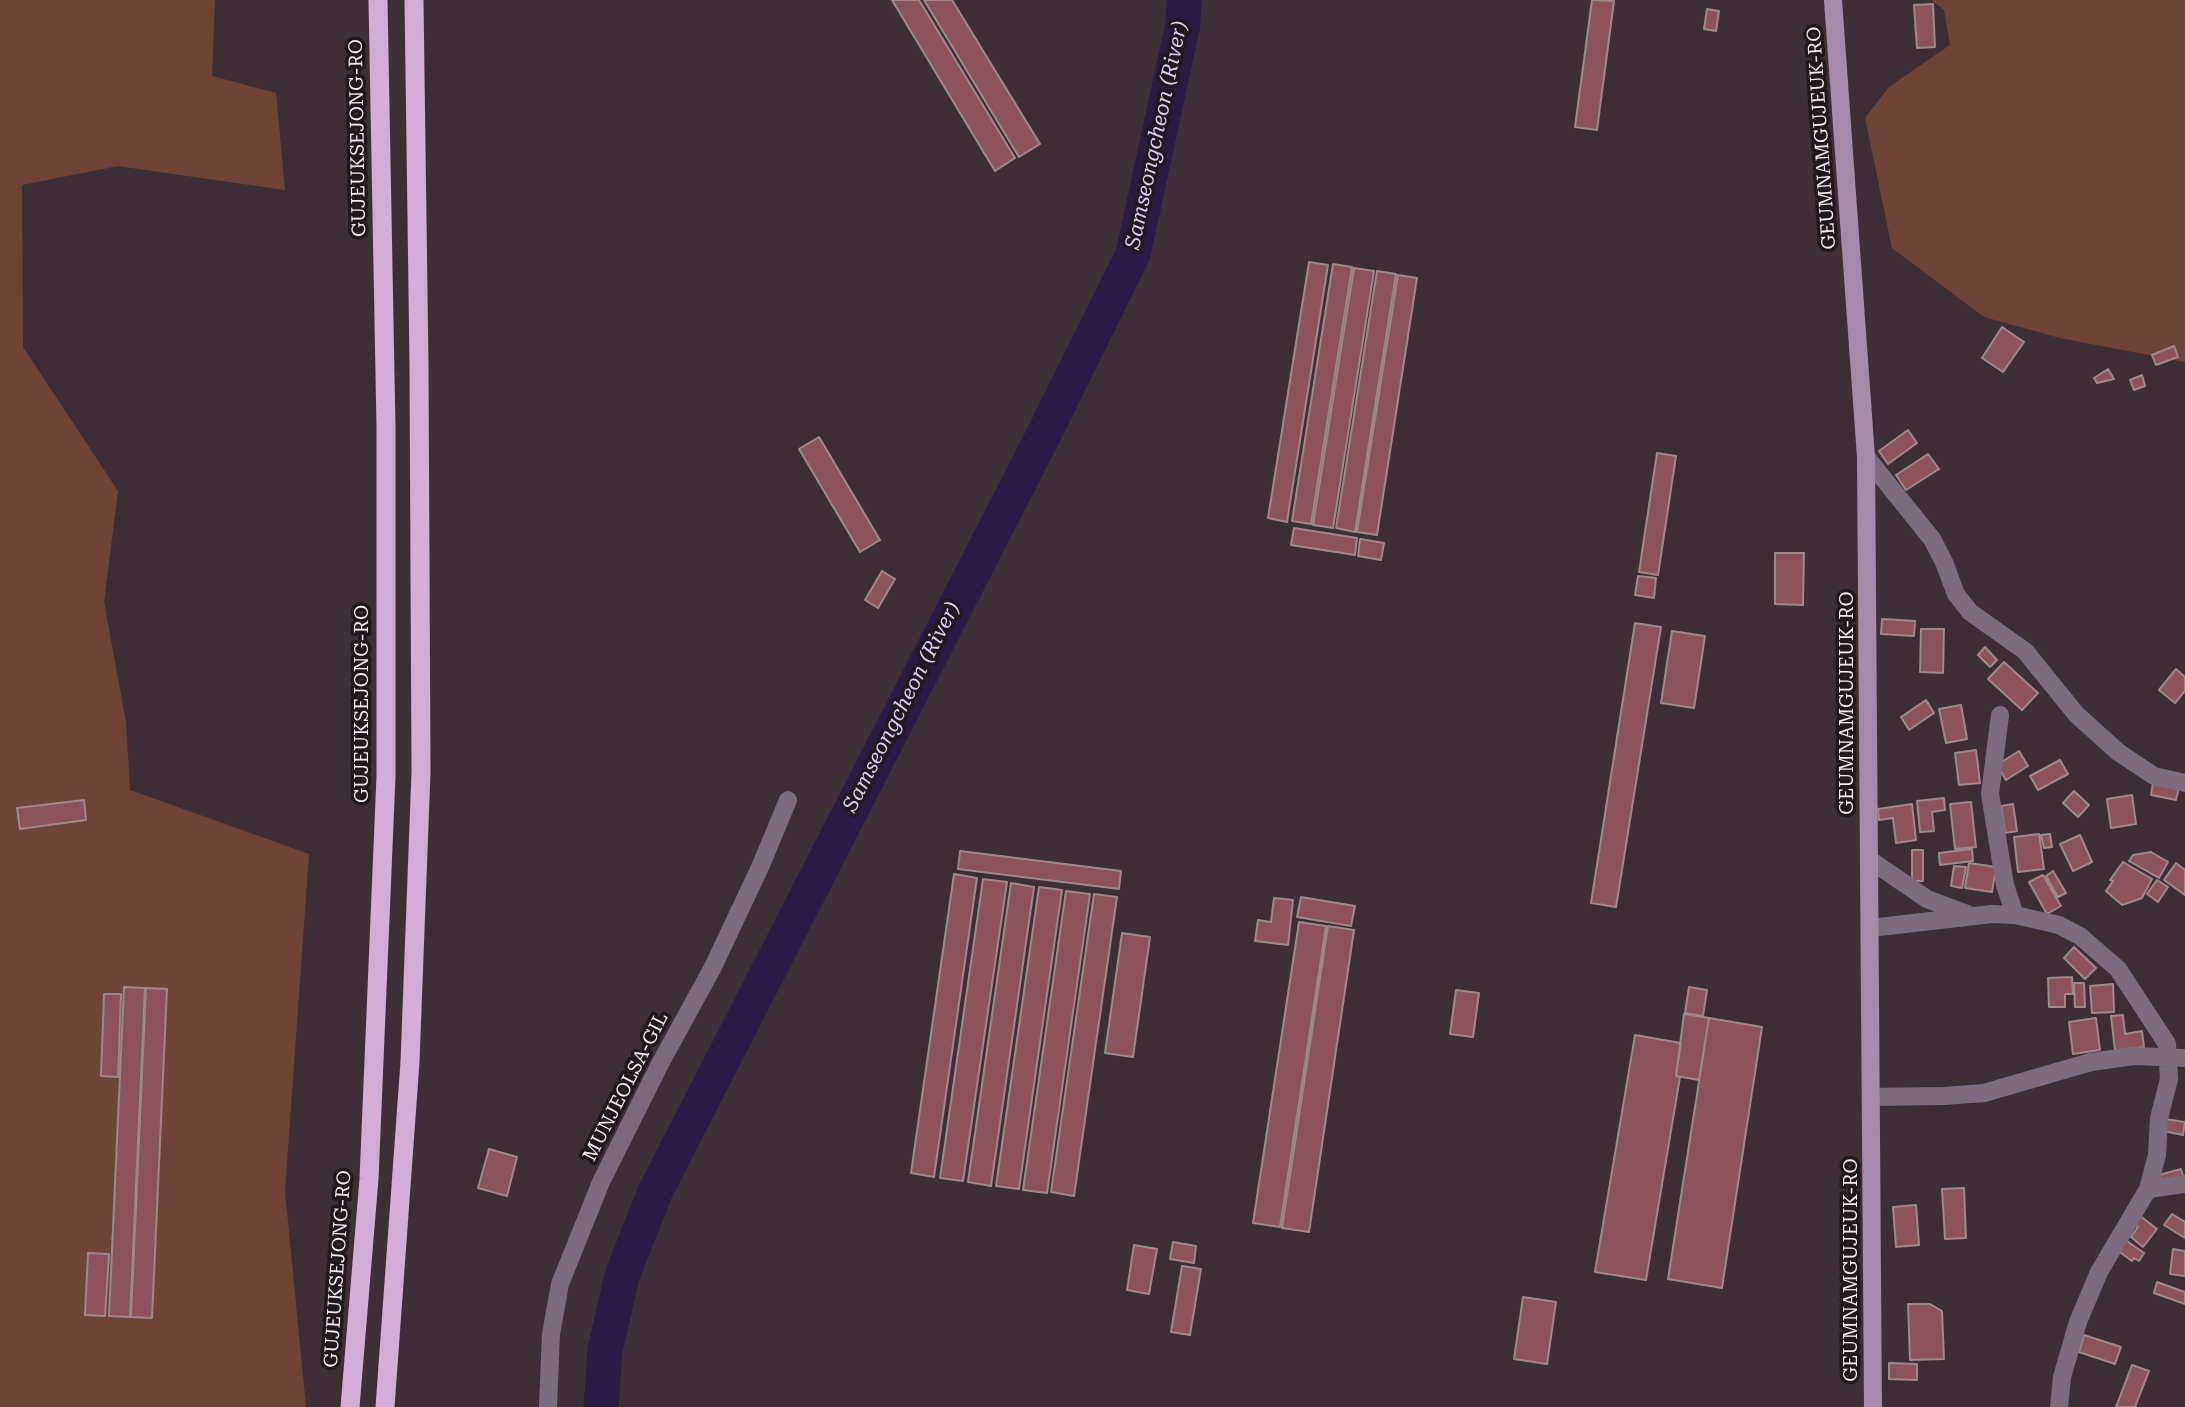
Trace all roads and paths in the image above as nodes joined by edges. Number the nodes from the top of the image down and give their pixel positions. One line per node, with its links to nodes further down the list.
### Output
1 (378, 0): 16 (highway, GUJEUKSEJONG-RO)
2 (414, 0): 17 (highway)
3 (1833, 0): 4 (main road, GEUMNAMGUJEUK-RO)
4 (1866, 457): 6 (street); 8 (main road, GEUMNAMGUJEUK-RO)
5 (2000, 715): 9 (street)
6 (2185, 783)
7 (788, 800): 18 (street, MUNJEOLSA-GIL)
8 (1870, 860): 10 (street); 11 (main road, GEUMNAMGUJEUK-RO)
9 (2015, 915): 10 (street); 12 (street)
10 (1971, 916): 11 (street)
11 (1870, 928): 13 (main road, GEUMNAMGUJEUK-RO)
12 (2177, 1057): 13 (street); 15 (street)
13 (1871, 1097): 19 (main road, GEUMNAMGUJEUK-RO)
14 (2185, 1184): 15 (street)
15 (2148, 1189): 20 (street)
16 (350, 1407)
17 (385, 1407)
18 (548, 1407)
19 (1873, 1407)
20 (2059, 1407)

